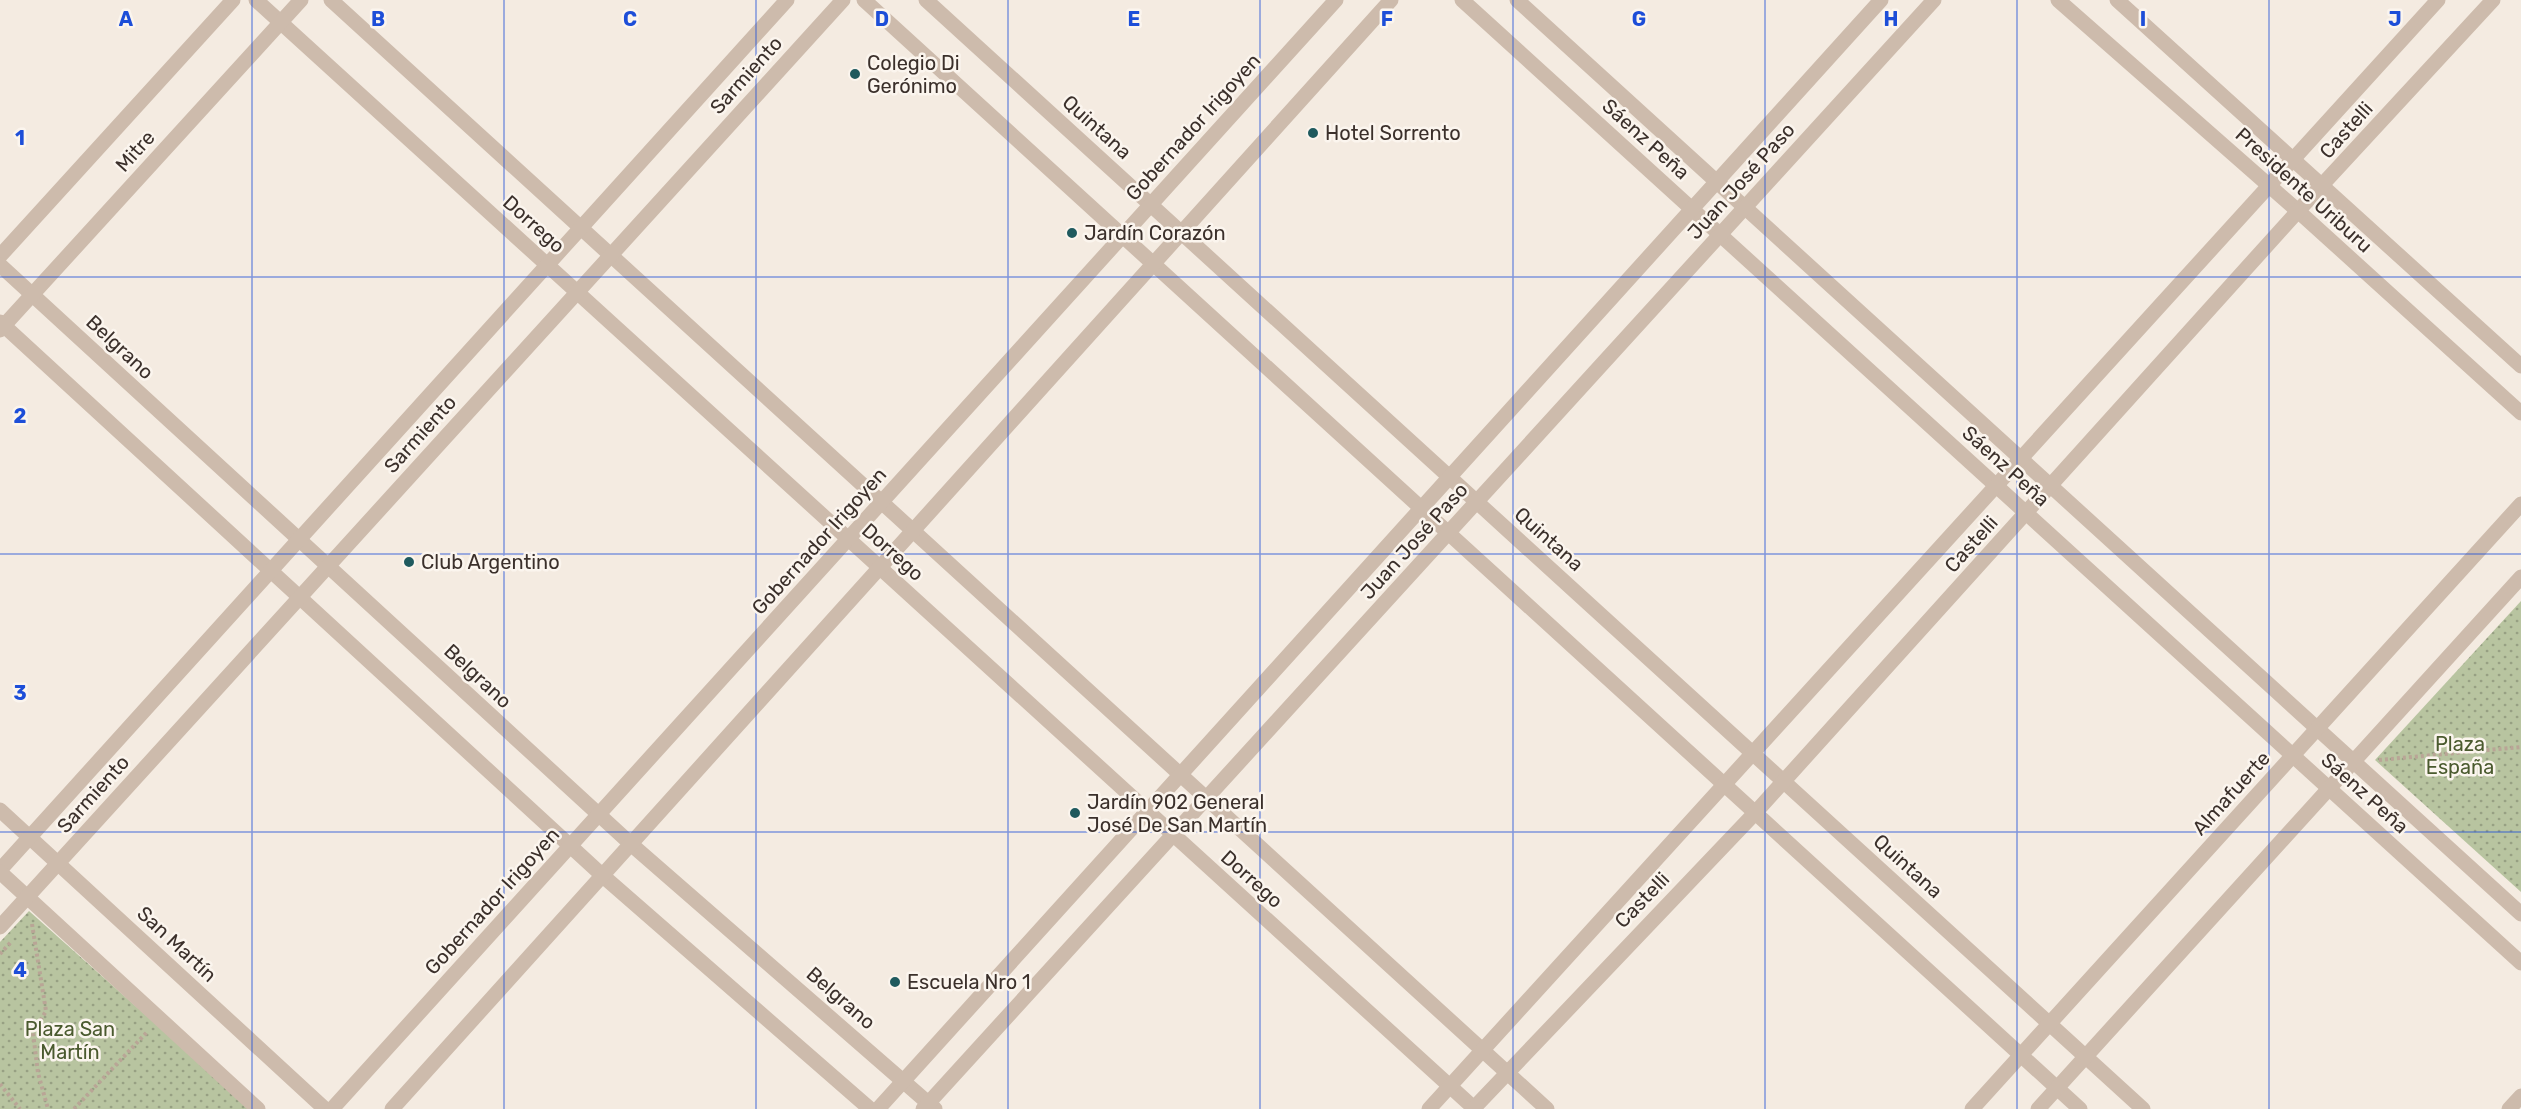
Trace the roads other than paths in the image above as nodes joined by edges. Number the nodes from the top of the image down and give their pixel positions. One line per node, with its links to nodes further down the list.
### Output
1 (233, 0): 33 (street, Mitre)
2 (256, 0): 19 (street, Dorrego)
3 (301, 0): 19 (street, Mitre)
4 (331, 0): 28 (street, Dorrego)
5 (787, 0): 28 (street, Sarmiento)
6 (843, 0): 32 (street, Sarmiento)
7 (864, 0): 31 (street)
8 (926, 0): 24 (street, Quintana)
9 (1336, 0): 24 (street, Gobernador Irigoyen)
10 (1391, 0): 29 (street)
11 (1462, 0): 25 (street, Sáenz Peña)
12 (1517, 0): 21 (street, Sáenz Peña)
13 (1881, 0): 21 (street, Juan José Paso)
14 (1934, 0): 26 (street, Juan José Paso)
15 (2058, 0): 22 (street, Presidente Uriburu)
16 (2117, 0): 20 (street, Presidente Uriburu)
17 (2438, 0): 20 (street, Castelli)
18 (2493, 0): 23 (street, Castelli)
19 (281, 22): 36 (street, Dorrego); 38 (street, Mitre)
20 (2292, 160): 22 (street, Castelli); 23 (street, Presidente Uriburu)
21 (1716, 181): 25 (street, Juan José Paso); 26 (street, Sáenz Peña)
22 (2268, 186): 27 (street, Presidente Uriburu); 42 (street, Castelli)
23 (2322, 188): 27 (street, Castelli); 40 (street, Presidente Uriburu)
24 (1151, 204): 29 (street, Quintana); 31 (street, Gobernador Irigoyen)
25 (1692, 208): 30 (street, Sáenz Peña); 43 (street, Juan José Paso)
26 (1745, 208): 30 (street, Juan José Paso); 42 (street, Sáenz Peña)
27 (2298, 212): 41 (street, Presidente Uriburu); 45 (street, Castelli)
28 (581, 228): 32 (street, Dorrego); 36 (street, Sarmiento)
29 (1181, 232): 34 (street); 43 (street, Quintana)
30 (1720, 235): 44 (street, Sáenz Peña); 47 (street, Juan José Paso)
31 (1122, 236): 34 (street); 46 (street, Gobernador Irigoyen)
32 (611, 255): 37 (street, Sarmiento); 46 (street, Dorrego)
33 (0, 256)
34 (1153, 264): 49 (street); 51 (street)
35 (0, 265): 38 (street, Belgrano)
36 (547, 265): 37 (street, Dorrego); 54 (street, Sarmiento)
37 (577, 292): 53 (street, Dorrego); 55 (street, Sarmiento)
38 (32, 295): 39 (street, Mitre); 54 (street, Belgrano)
39 (1, 326): 57 (street)
40 (2521, 366)
41 (2521, 413)
42 (2021, 458): 44 (street, Castelli); 45 (street, Sáenz Peña)
43 (1449, 476): 47 (street, Quintana); 49 (street, Juan José Paso)
44 (1996, 486): 50 (street, Sáenz Peña); 61 (street, Castelli)
45 (2051, 486): 50 (street, Castelli); 60 (street, Sáenz Peña)
46 (882, 502): 51 (street, Dorrego); 53 (street, Gobernador Irigoyen)
47 (1477, 502): 52 (street, Juan José Paso); 61 (street, Quintana)
48 (2521, 504): 60 (street, Almafuerte)
49 (1420, 508): 52 (street); 64 (street, Juan José Paso)
50 (2027, 513): 62 (street, Sáenz Peña); 65 (street, Castelli)
51 (914, 531): 56 (street); 64 (street, Dorrego)
52 (1449, 534): 66 (street); 68 (street, Juan José Paso)
53 (848, 539): 56 (street, Dorrego); 72 (street, Gobernador Irigoyen)
54 (299, 540): 55 (street, Belgrano); 57 (street, Sarmiento)
55 (328, 566): 59 (street, Sarmiento); 72 (street, Belgrano)
56 (880, 568): 70 (street, Dorrego); 75 (street)
57 (271, 570): 59 (street); 74 (street, Sarmiento)
58 (2521, 577): 63 (street)
59 (300, 597): 76 (street); 77 (street, Sarmiento)
60 (2318, 729): 62 (street, Almafuerte); 63 (street, Sáenz Peña)
61 (1752, 753): 65 (street, Quintana); 66 (street, Castelli)
62 (2293, 756): 67 (street, Sáenz Peña); 84 (street, Almafuerte)
63 (2354, 762): 67 (street); 81 (street, Sáenz Peña)
64 (1179, 773): 68 (street, Dorrego); 70 (street, Juan José Paso)
65 (1783, 781): 71 (street, Castelli); 84 (street, Quintana)
66 (1724, 784): 71 (street); 85 (street, Castelli)
67 (2330, 789): 83 (street, Sáenz Peña); 87 (street)
68 (1208, 799): 73 (street, Juan José Paso); 85 (street, Dorrego)
69 (0, 810): 74 (street, San Martín)
70 (1146, 810): 73 (street, Dorrego); 89 (street, Juan José Paso)
71 (1755, 813): 86 (street); 88 (street, Castelli)
72 (599, 815): 75 (street, Belgrano); 76 (street, Gobernador Irigoyen)
73 (1174, 836): 90 (street, Dorrego); 93 (street, Juan José Paso)
74 (30, 837): 77 (street, San Martín); 78 (street, Sarmiento)
75 (632, 845): 79 (street); 89 (street, Belgrano)
76 (571, 846): 79 (street); 97 (street, Gobernador Irigoyen)
77 (58, 863): 80 (street, Sarmiento); 96 (street, San Martín)
78 (0, 871): 80 (street)
79 (603, 876): 98 (street); 99 (street)
80 (28, 897): 82 (street, Sarmiento); 95 (street)
81 (2521, 914)
82 (0, 927)
83 (2521, 963)
84 (2050, 1024): 86 (street, Almafuerte); 87 (street, Quintana)
85 (1482, 1050): 88 (street, Dorrego); 90 (street, Castelli)
86 (2021, 1055): 91 (street); 103 (street, Almafuerte)
87 (2086, 1057): 91 (street); 106 (street, Quintana)
88 (1506, 1072): 94 (street, Castelli); 102 (street, Dorrego)
89 (903, 1080): 93 (street, Belgrano); 100 (street, Juan José Paso)
90 (1449, 1086): 94 (street, Dorrego); 101 (street, Castelli)
91 (2057, 1088): 104 (street); 105 (street)
92 (2521, 1096): 107 (street)
93 (929, 1107)
94 (1474, 1108)
95 (258, 1109)
96 (325, 1109)
97 (332, 1109)
98 (392, 1109)
99 (870, 1109)
100 (878, 1109)
101 (1429, 1109)
102 (1547, 1109)
103 (1972, 1109)
104 (2038, 1109)
105 (2080, 1109)
106 (2143, 1109)
107 (2509, 1109)

